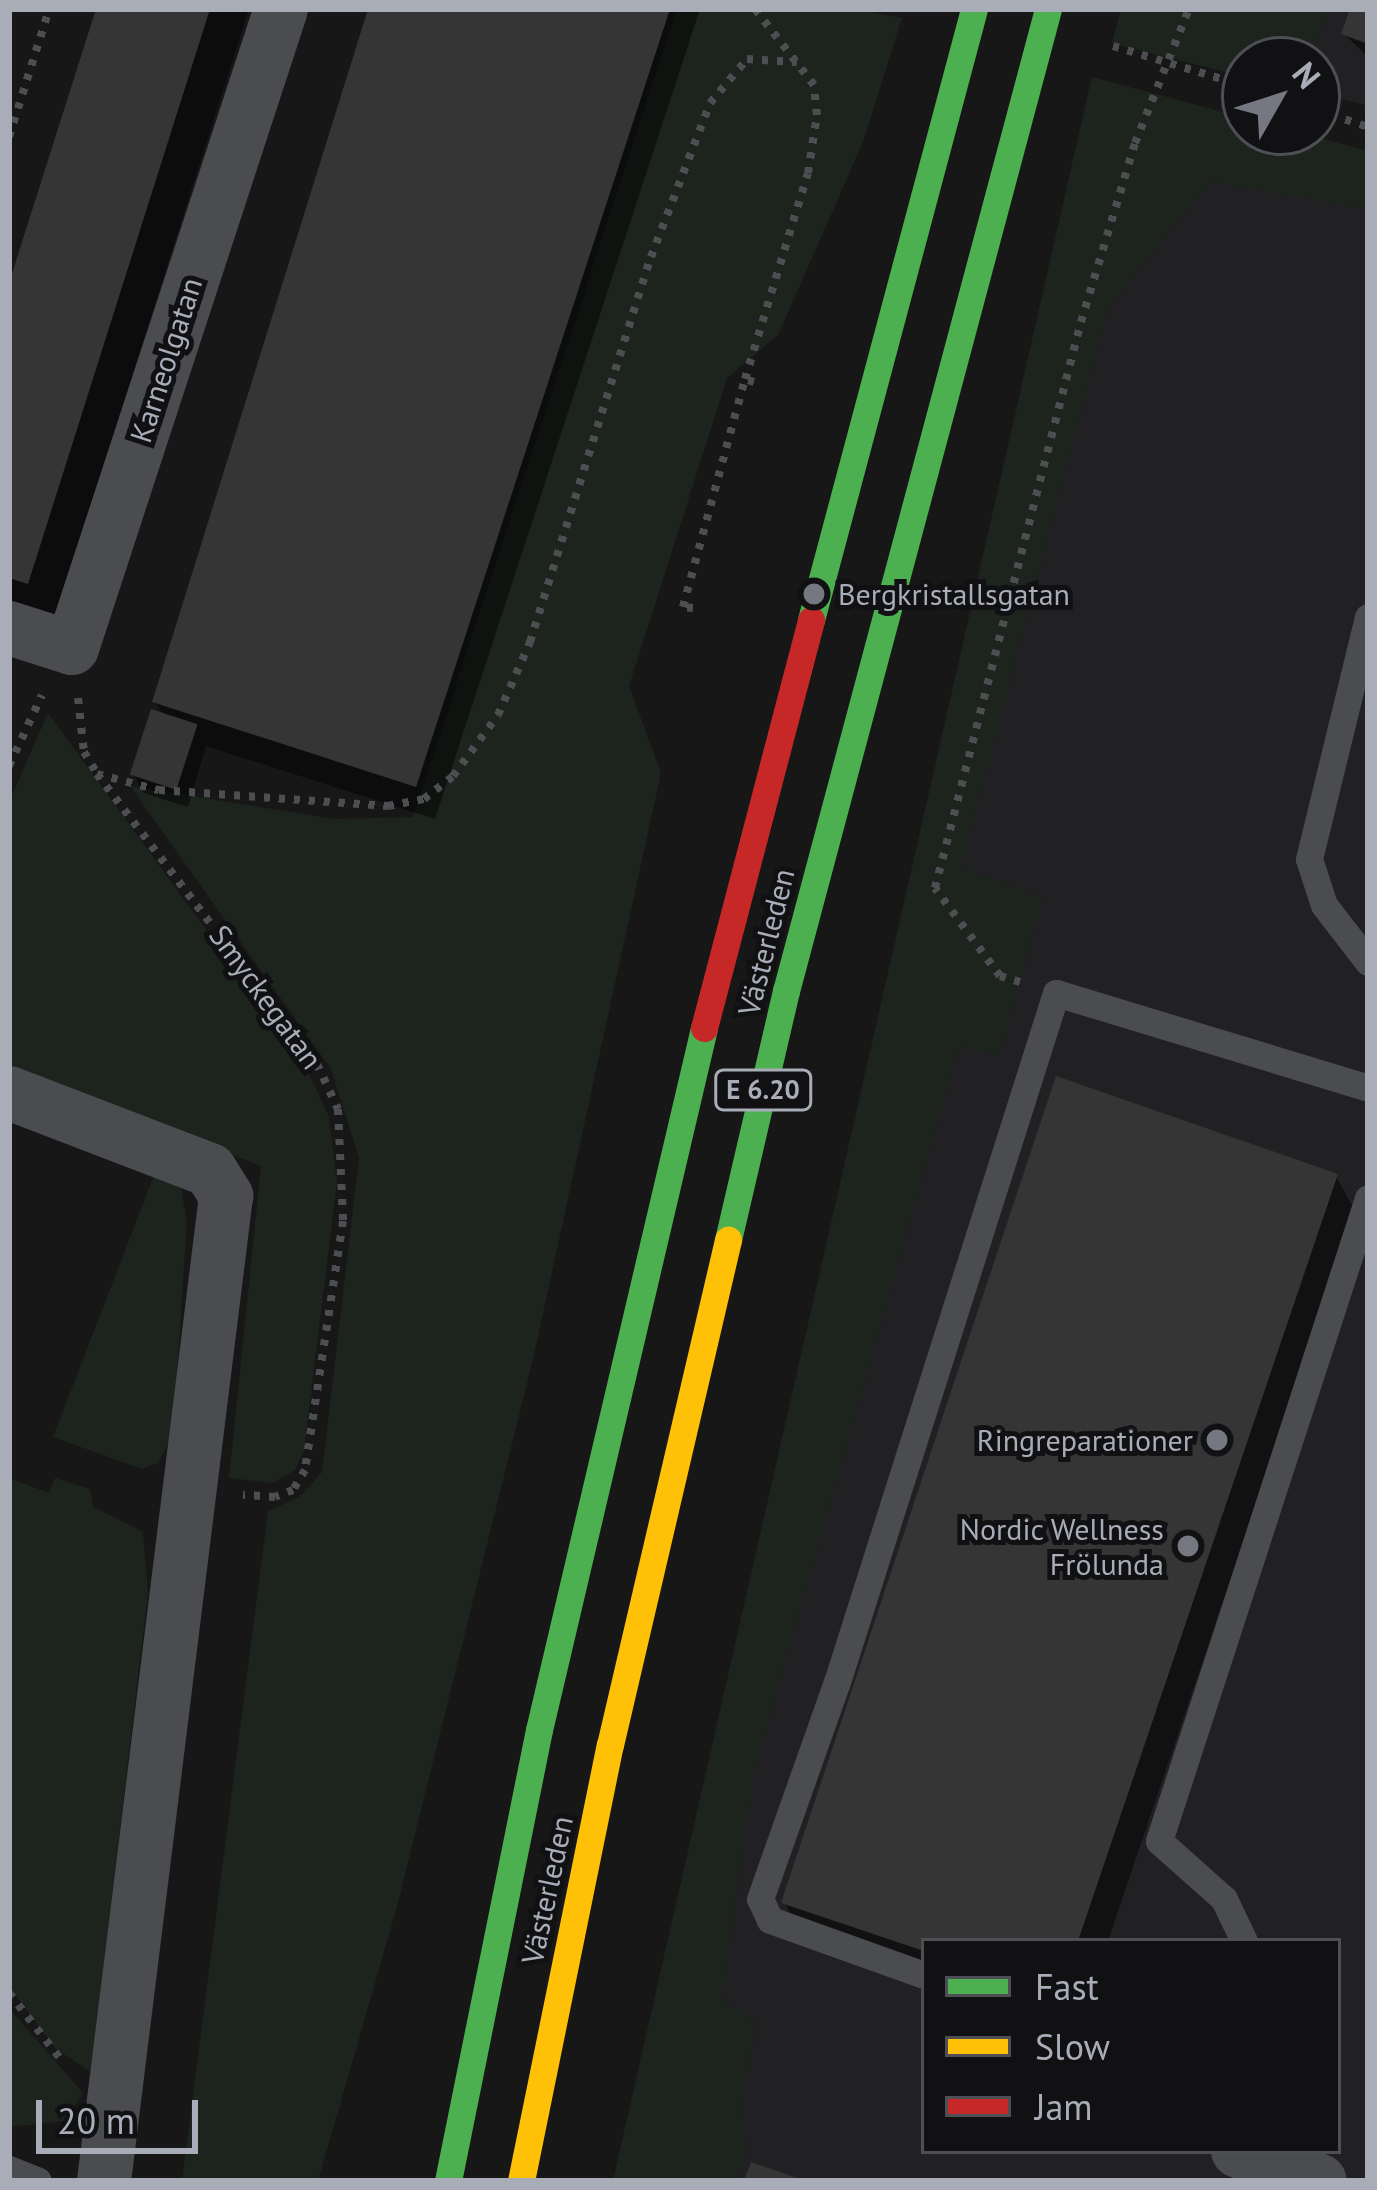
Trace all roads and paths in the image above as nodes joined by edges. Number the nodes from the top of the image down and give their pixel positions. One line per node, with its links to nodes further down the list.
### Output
1 (49, 9): 11 (path)
2 (281, 9): 15 (street, Karneolgatan)
3 (755, 9): 8 (path)
4 (974, 9): 31 (highway, Västerleden / E 6.20)
5 (1048, 9): 32 (highway, Västerleden / E 6.20)
6 (1189, 9): 9 (path)
7 (1113, 46): 9 (path)
8 (796, 62): 12 (path); 17 (path)
9 (1172, 62): 10 (path); 19 (path)
10 (1221, 78)
11 (9, 137)
12 (693, 608)
13 (1368, 617): 18 (lane)
14 (9, 628): 15 (street)
15 (72, 648): 16 (path); 17 (path, Smyckegatan)
16 (9, 766)
17 (97, 774): 23 (path, Smyckegatan)
18 (1368, 962)
19 (1056, 993): 20 (lane); 25 (lane)
20 (1368, 1088)
21 (9, 1093): 23 (street)
22 (1368, 1198): 24 (lane)
23 (190, 1490): 27 (street)
24 (1243, 1938)
25 (921, 1974)
26 (9, 1993): 27 (path)
27 (114, 2105): 30 (street)
28 (9, 2169): 29 (lane)
29 (38, 2181)
30 (104, 2181)
31 (448, 2181)
32 (521, 2181)

